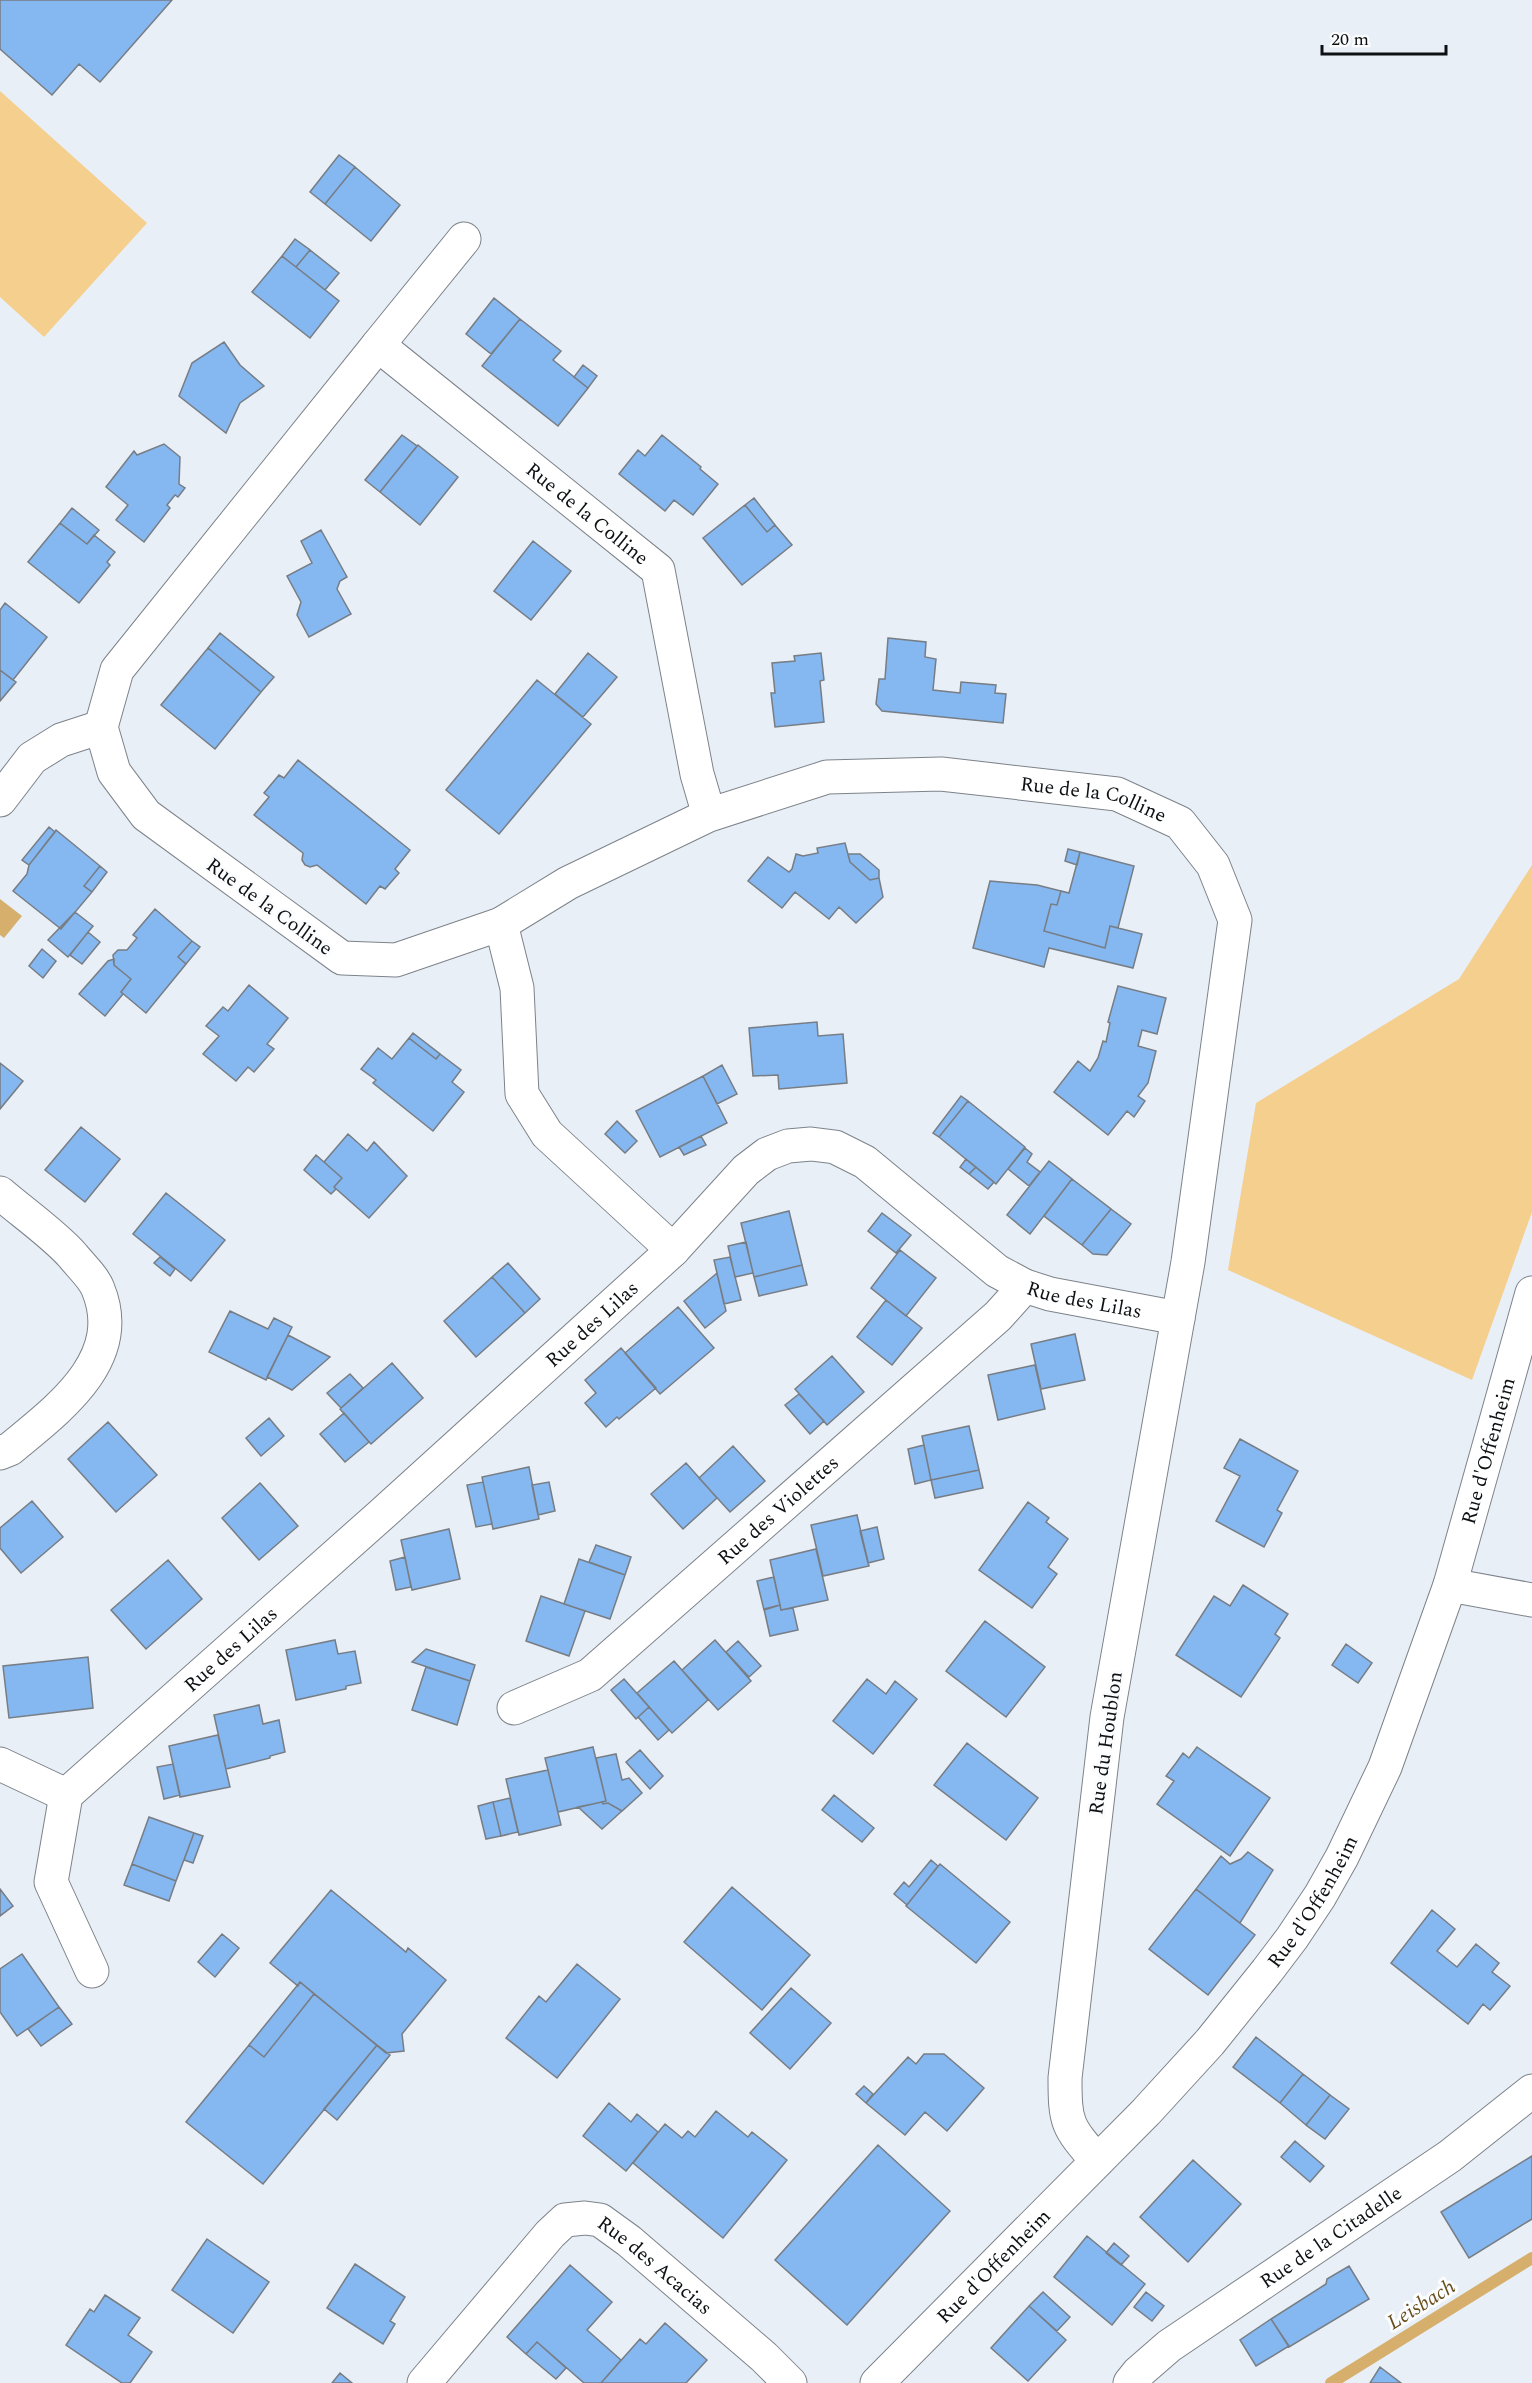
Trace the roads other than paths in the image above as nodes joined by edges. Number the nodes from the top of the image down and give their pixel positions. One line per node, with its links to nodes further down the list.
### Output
1 (464, 239): 2 (street)
2 (378, 345): 3 (street); 5 (street, Rue de la Colline)
3 (101, 728): 4 (street); 6 (street, Rue de la Colline)
4 (0, 800)
5 (709, 815): 6 (street, Rue de la Colline); 11 (street, Rue de la Colline)
6 (501, 924): 8 (street)
7 (0, 1194): 12 (street)
8 (673, 1250): 9 (street, Rue des Lilas); 17 (street, Rue des Lilas)
9 (1025, 1286): 11 (street, Rue des Lilas); 15 (street, Rue des Violettes)
10 (1532, 1293): 13 (street, Rue d'Offenheim)
11 (1178, 1318): 20 (street, Rue du Houblon)
12 (0, 1453)
13 (1450, 1585): 14 (street); 20 (street, Rue d'Offenheim)
14 (1532, 1600)
15 (514, 1708)
16 (0, 1764): 17 (street)
17 (66, 1795): 18 (street)
18 (92, 1971)
19 (1532, 2091): 24 (street, Rue de la Citadelle)
20 (1097, 2161): 23 (street, Rue d'Offenheim)
21 (424, 2383): 22 (street, Rue des Acacias)
22 (790, 2383)
23 (877, 2383)
24 (1130, 2383)

